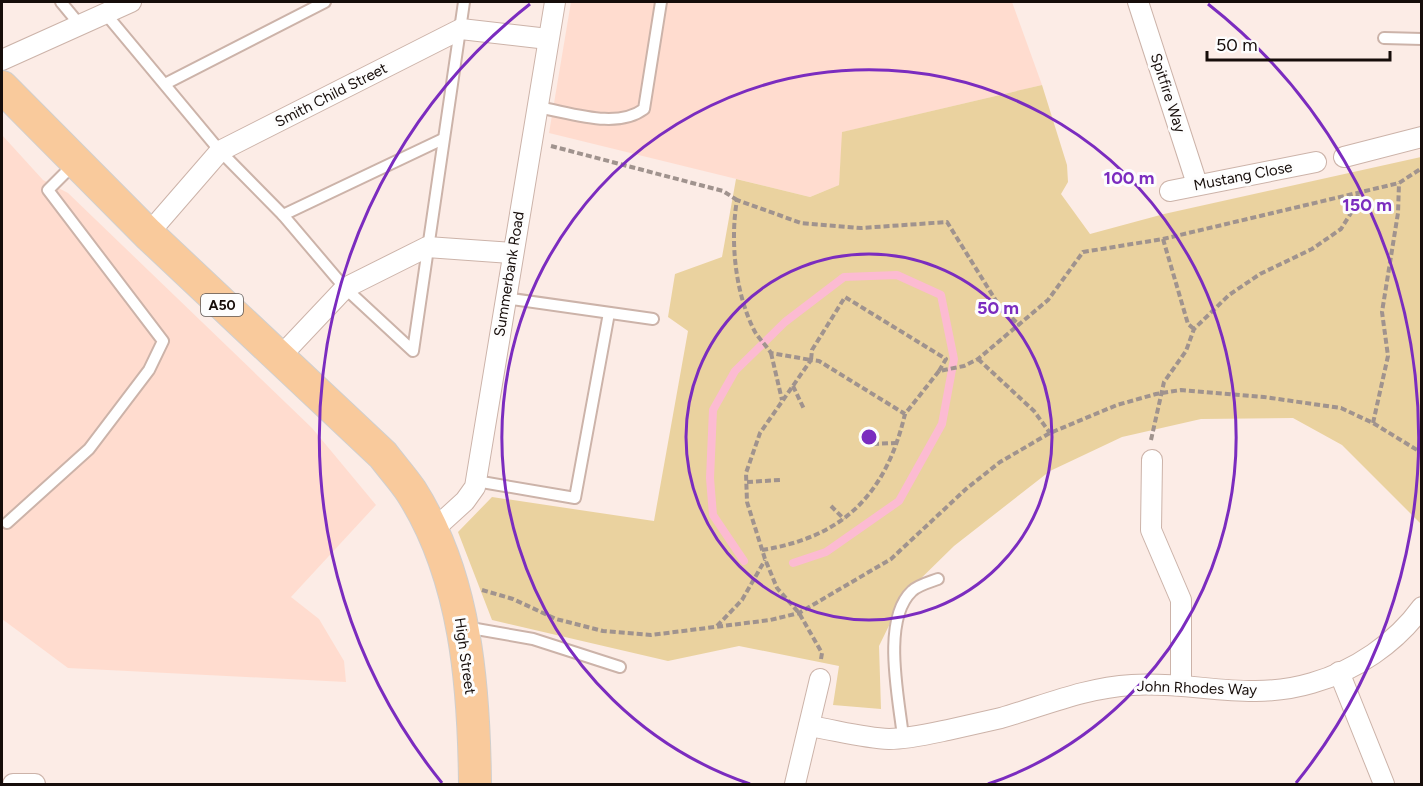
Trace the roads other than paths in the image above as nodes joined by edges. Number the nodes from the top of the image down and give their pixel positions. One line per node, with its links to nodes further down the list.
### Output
1 (62, 2): 9 (lane)
2 (130, 2): 8 (street)
3 (325, 2): 15 (lane)
4 (464, 2): 10 (lane)
5 (555, 2): 12 (street, Summerbank Road)
6 (661, 2): 17 (lane)
7 (1138, 2): 24 (street, Spitfire Way)
8 (105, 13): 9 (street); 15 (lane)
9 (80, 25): 14 (street)
10 (461, 29): 12 (street); 19 (lane); 20 (street, Smith Child Street)
11 (1384, 38): 13 (lane)
12 (548, 39): 17 (street, Summerbank Road)
13 (1422, 39)
14 (2, 60)
15 (165, 84): 20 (lane)
16 (2, 87): 22 (main road, A50)
17 (537, 107): 29 (street, Summerbank Road)
18 (1422, 137): 21 (street)
19 (443, 139): 26 (lane); 28 (lane)
20 (220, 151): 26 (lane); 27 (street, Smith Child Street)
21 (1344, 157)
22 (77, 162): 27 (main road, A50); 37 (lane)
23 (1316, 162): 24 (street, Mustang Close)
24 (1197, 184): 25 (street, Mustang Close)
25 (1170, 191)
26 (283, 215): 30 (lane)
27 (148, 234): 34 (main road, A50)
28 (427, 247): 29 (street); 30 (street); 30 (lane)
29 (512, 253): 31 (street, Summerbank Road)
30 (345, 288): 34 (street)
31 (505, 298): 32 (lane); 36 (street, Summerbank Road)
32 (609, 314): 33 (lane); 36 (lane)
33 (653, 319)
34 (278, 358): 38 (main road, A50)
35 (1152, 460): 45 (street)
36 (476, 481): 38 (street, Summerbank Road)
37 (7, 523)
38 (432, 531): 41 (main road, High Street / A50)
39 (938, 579): 47 (lane)
40 (1422, 606): 43 (street, John Rhodes Way)
41 (462, 627): 42 (lane); 50 (main road, High Street / A50)
42 (620, 667)
43 (1339, 672): 45 (street, John Rhodes Way); 52 (street)
44 (820, 679): 46 (street)
45 (1181, 685): 47 (street, John Rhodes Way)
46 (809, 726): 47 (street, John Rhodes Way); 51 (street)
47 (903, 737)
48 (13, 784): 49 (street)
49 (35, 784)
50 (475, 784)
51 (795, 784)
52 (1384, 784)

